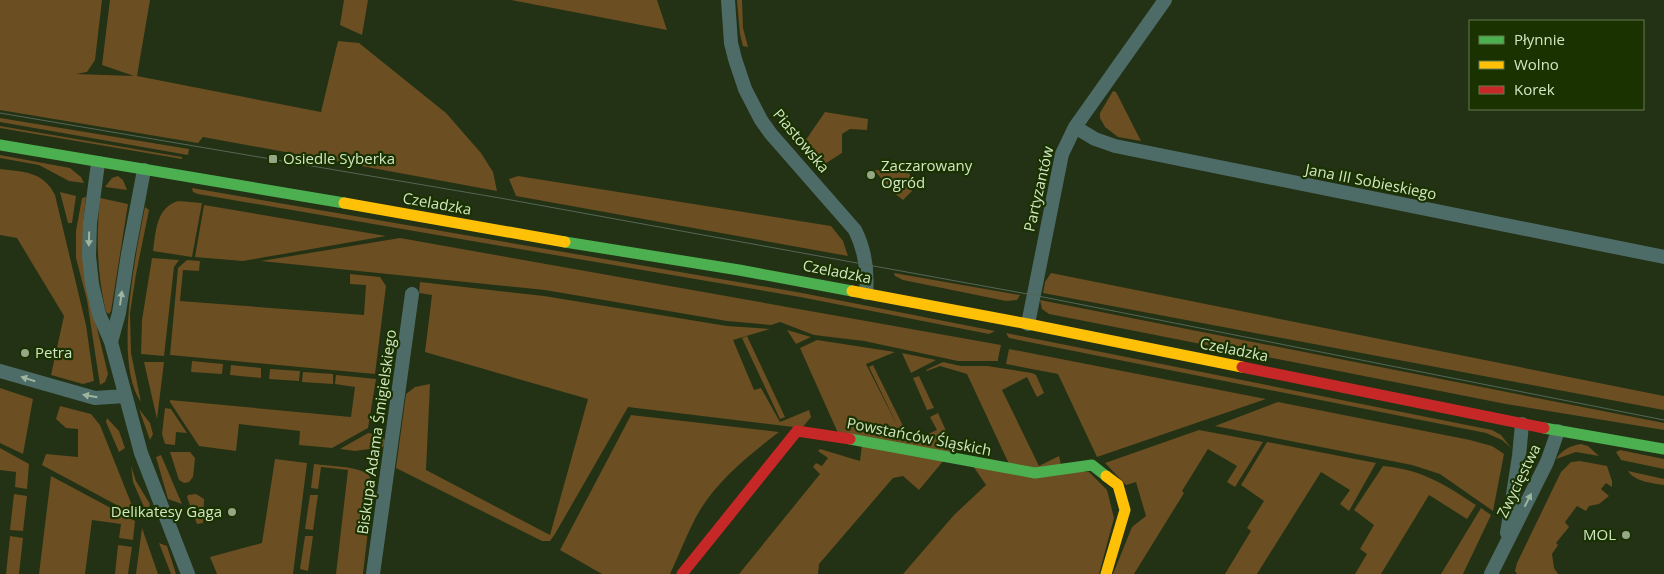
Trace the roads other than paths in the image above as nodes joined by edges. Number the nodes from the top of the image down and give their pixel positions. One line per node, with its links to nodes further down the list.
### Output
1 (728, 0): 8 (street, Piastowska)
2 (1165, 0): 3 (street, Partyzantów)
3 (1075, 127): 7 (street, Jana III Sobieskiego); 10 (street, Partyzantów)
4 (0, 145): 5 (main road, Czeladzka)
5 (98, 162): 6 (main road, Czeladzka); 11 (street, one-way to 11)
6 (144, 170): 8 (main road, Czeladzka); 11 (street, one-way to 6)
7 (1664, 257)
8 (866, 293): 10 (main road, Czeladzka)
9 (412, 294): 19 (street, Biskupa Adama Śmigielskiego)
10 (1028, 324): 14 (main road, Czeladzka)
11 (111, 342): 13 (street)
12 (0, 371): 13 (street, one-way to 12)
13 (124, 396): 18 (street)
14 (1522, 424): 15 (main road, Czeladzka); 17 (street, Zwycięstwa)
15 (1558, 431): 16 (main road, Czeladzka); 17 (street, Zwycięstwa, one-way to 15)
16 (1664, 449)
17 (1506, 544): 22 (street, Zwycięstwa)
18 (188, 574)
19 (373, 574)
20 (682, 574): 21 (main road, Powstańców Śląskich)
21 (1106, 574)
22 (1491, 574)

